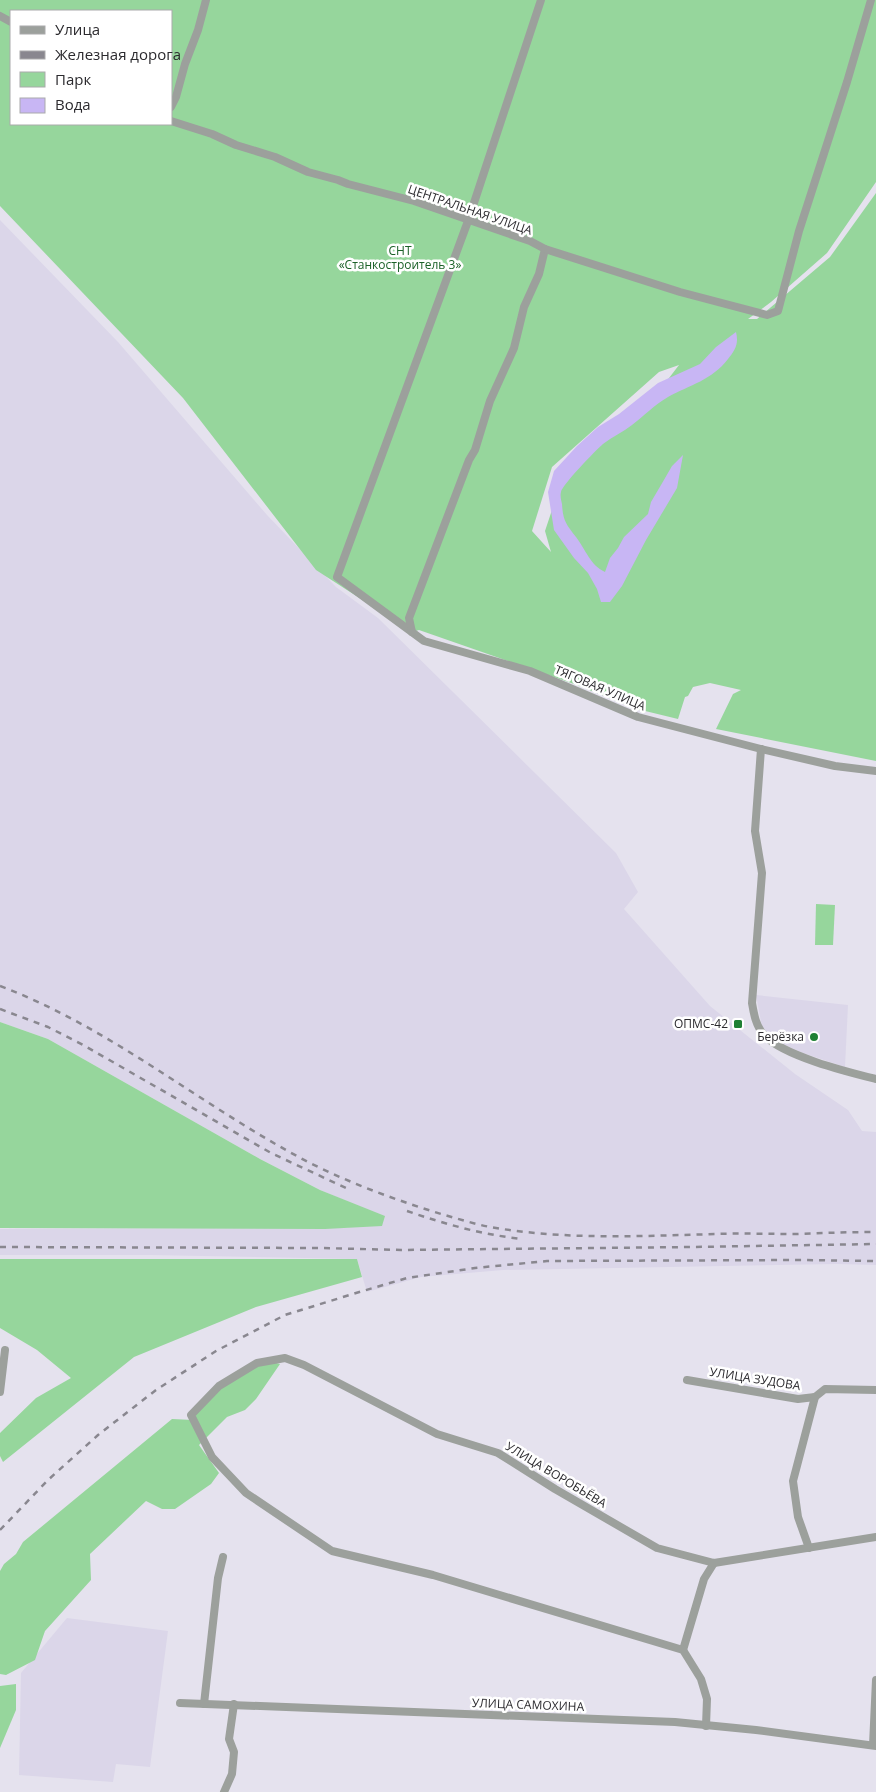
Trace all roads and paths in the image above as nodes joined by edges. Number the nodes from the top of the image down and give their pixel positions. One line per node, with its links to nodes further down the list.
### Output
1 (206, 0): 4 (street)
2 (541, 0): 6 (street)
3 (871, 0): 7 (street, ЦЕНТРАЛЬНАЯ УЛИЦА)
4 (172, 105)
5 (172, 121): 6 (street, ЦЕНТРАЛЬНАЯ УЛИЦА)
6 (468, 221): 7 (street, ЦЕНТРАЛЬНАЯ УЛИЦА); 8 (street, ТЯГОВАЯ УЛИЦА)
7 (546, 249): 8 (street)
8 (412, 632): 9 (street, ТЯГОВАЯ УЛИЦА)
9 (761, 749): 10 (street, ТЯГОВАЯ УЛИЦА); 11 (street)
10 (876, 771)
11 (876, 1079)
12 (5, 1350): 15 (street)
13 (687, 1380): 16 (street, УЛИЦА ЗУДОВА)
14 (876, 1390): 16 (street, УЛИЦА ЗУДОВА)
15 (0, 1392)
16 (815, 1397): 18 (street)
17 (876, 1537): 18 (street, УЛИЦА ВОРОБЬЁВА)
18 (809, 1548): 20 (street, УЛИЦА ВОРОБЬЁВА)
19 (223, 1557): 24 (street)
20 (714, 1563): 21 (street); 21 (street, УЛИЦА ВОРОБЬЁВА)
21 (683, 1650): 26 (street)
22 (876, 1680): 27 (street, УЛИЦА САМОХИНА)
23 (180, 1703): 24 (street, УЛИЦА САМОХИНА)
24 (204, 1704): 25 (street, УЛИЦА САМОХИНА)
25 (234, 1704): 26 (street, УЛИЦА САМОХИНА); 28 (street)
26 (706, 1726): 27 (street, УЛИЦА САМОХИНА)
27 (874, 1746)
28 (224, 1792)

